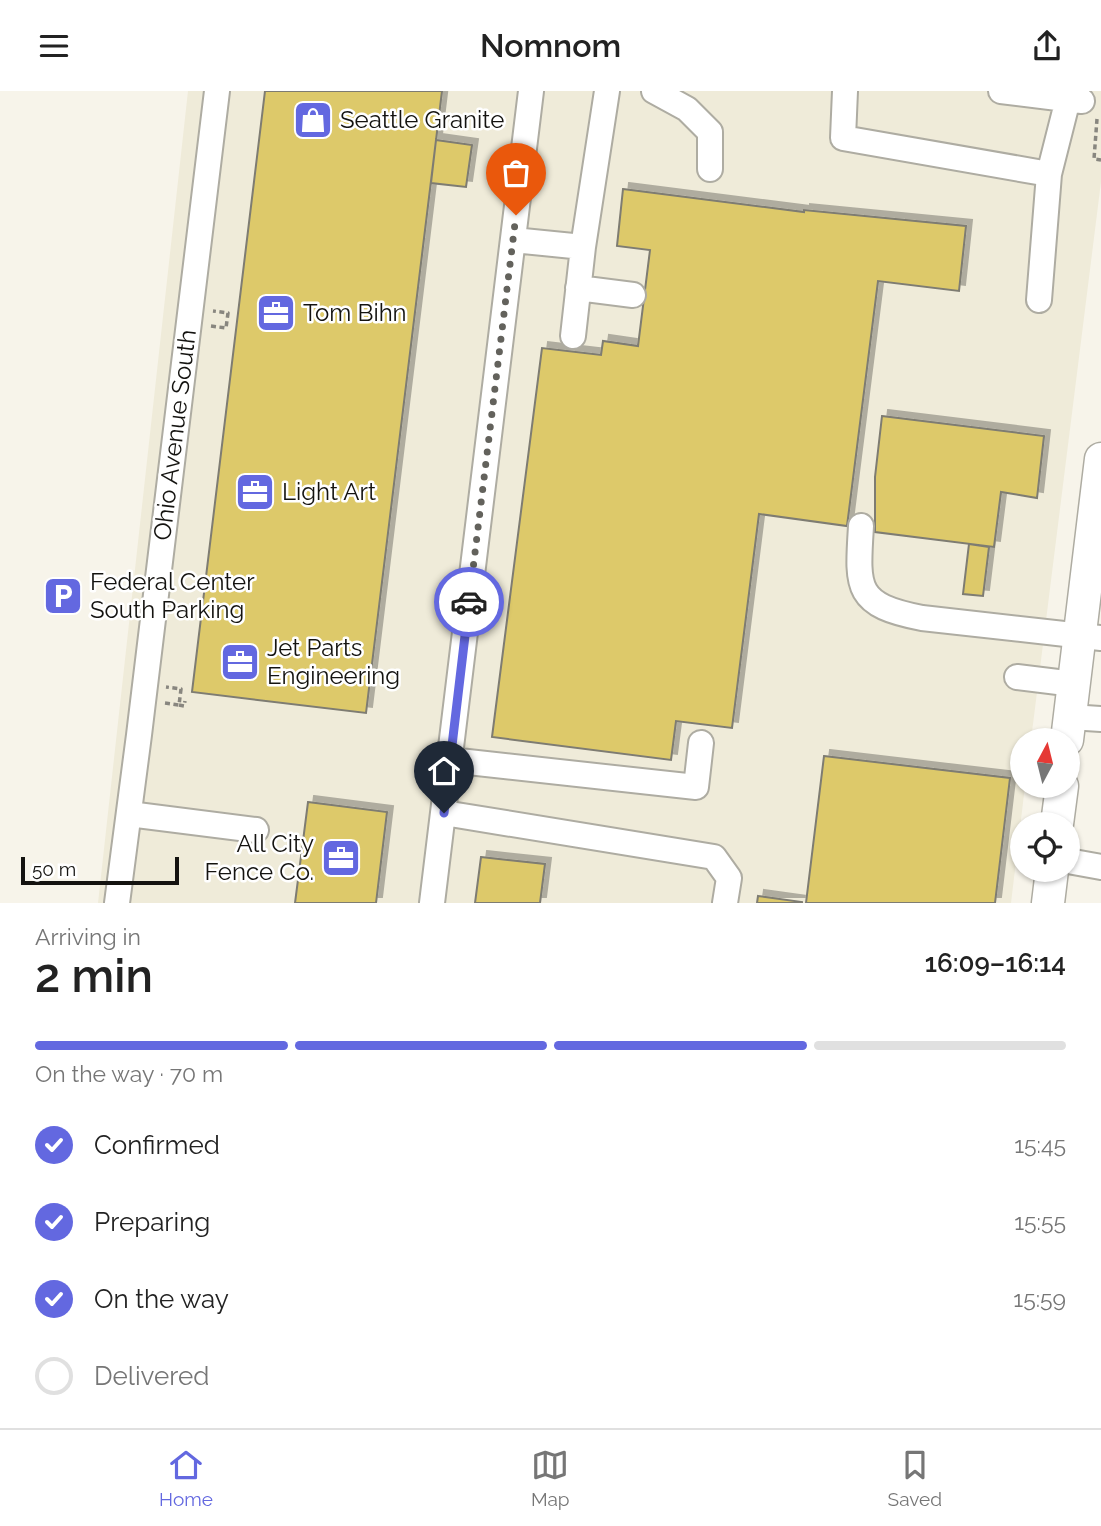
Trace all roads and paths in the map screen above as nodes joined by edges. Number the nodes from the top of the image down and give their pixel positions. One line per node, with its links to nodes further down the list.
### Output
1 (217, 91): 33 (street, Ohio Avenue South)
2 (531, 91): 11 (street)
3 (607, 91): 12 (street)
4 (654, 91): 9 (street)
5 (845, 91): 10 (street)
6 (1001, 91): 7 (street)
7 (1075, 100): 8 (path); 10 (street)
8 (1101, 160)
9 (710, 169)
10 (1049, 174): 15 (street)
11 (513, 240): 12 (street); 31 (street)
12 (583, 247): 13 (street)
13 (578, 288): 14 (street); 18 (street)
14 (633, 295)
15 (1039, 300)
16 (207, 311): 17 (path)
17 (206, 326)
18 (573, 336)
19 (1100, 476): 21 (main road)
20 (861, 526): 22 (street)
21 (1096, 547): 22 (main road)
22 (1090, 636): 24 (main road)
23 (1017, 677): 24 (street)
24 (1074, 684): 29 (main road)
25 (161, 686): 28 (path)
26 (185, 701): 28 (path)
27 (159, 702): 28 (path)
28 (179, 705)
29 (1079, 725)
30 (701, 743): 31 (street)
31 (450, 760): 32 (street)
32 (444, 813): 39 (street); 40 (street)
33 (129, 814): 34 (street); 38 (street, Ohio Avenue South)
34 (256, 830)
35 (1080, 863): 36 (street)
36 (1101, 867)
37 (1051, 882): 41 (main road)
38 (117, 903)
39 (432, 903)
40 (726, 903)
41 (1048, 903)

